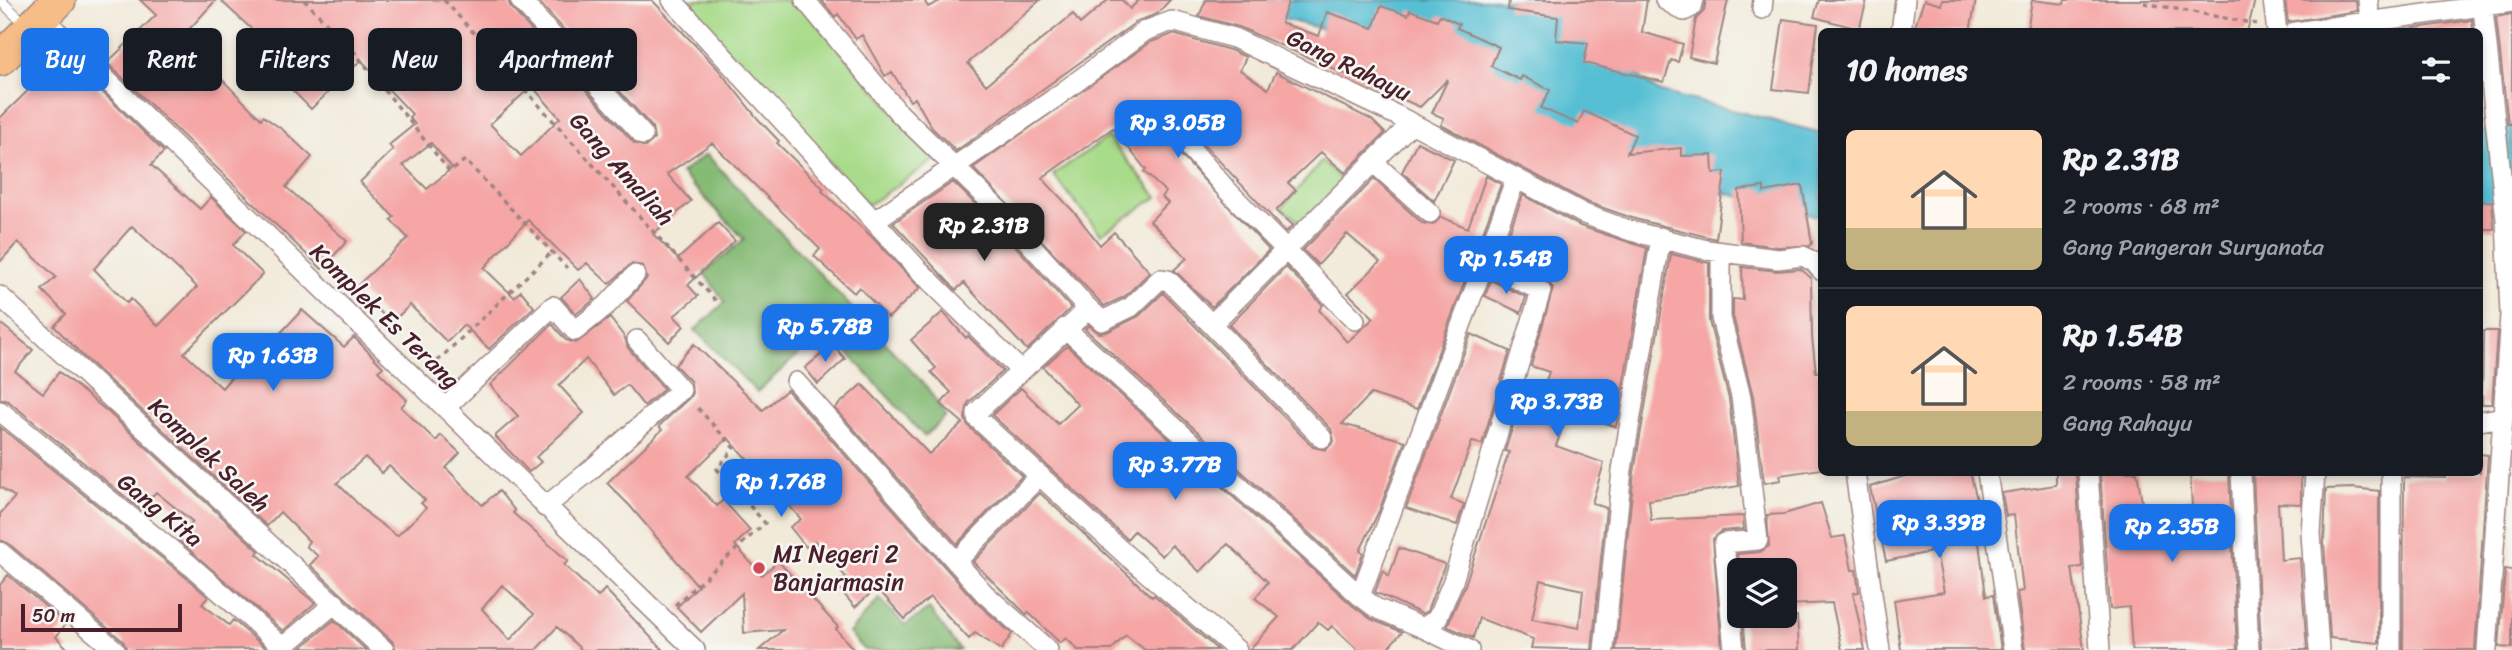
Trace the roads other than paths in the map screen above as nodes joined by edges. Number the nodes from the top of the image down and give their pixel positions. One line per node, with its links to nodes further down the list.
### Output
1 (520, 0): 19 (street)
2 (672, 0): 25 (street)
3 (805, 0): 22 (street)
4 (1665, 0): 11 (street)
5 (1905, 0): 14 (street)
6 (2273, 0): 15 (street)
7 (2368, 0): 13 (street)
8 (0, 1): 12 (lane)
9 (2512, 2): 10 (street)
10 (2483, 4): 13 (street); 32 (street)
11 (1691, 5)
12 (37, 16): 17 (highway); 42 (street, Komplek Es Terang)
13 (2370, 22): 16 (street)
14 (1902, 28)
15 (2282, 28)
16 (2305, 28)
17 (1, 57)
18 (1412, 123): 21 (street); 22 (street, Gang Rahayu); 23 (street, Gang Rahayu)
19 (643, 135)
20 (1185, 142): 27 (street)
21 (1373, 162): 24 (street); 27 (street)
22 (955, 166): 25 (street, Gang Rahayu); 34 (street)
23 (1516, 178): 26 (street, Gang Rahayu); 29 (street)
24 (1430, 213)
25 (874, 221): 39 (street)
26 (1661, 237): 28 (street, Gang Rahayu); 66 (street)
27 (1286, 251): 35 (street); 36 (street)
28 (1721, 252): 30 (street, Gang Rahayu); 67 (street)
29 (1484, 263): 56 (street); 58 (street)
30 (1818, 266)
31 (635, 275): 42 (street)
32 (2510, 287): 41 (street)
33 (0, 296): 57 (street, Komplek Saleh)
34 (1085, 305): 36 (street); 37 (street)
35 (1355, 320)
36 (1212, 324): 45 (street)
37 (1065, 328): 39 (street); 56 (street)
38 (636, 340): 53 (street)
39 (1020, 370): 46 (street)
40 (796, 382): 55 (street)
41 (2507, 407): 44 (street); 74 (street)
42 (445, 408): 53 (street, Komplek Es Terang)
43 (0, 411): 59 (street, Gang Kita)
44 (2483, 419)
45 (1322, 438)
46 (1040, 475): 55 (street); 64 (street)
47 (1856, 476): 68 (street)
48 (1988, 476): 69 (street)
49 (2088, 476): 70 (street)
50 (2241, 476): 71 (street)
51 (2315, 476): 72 (street)
52 (2391, 476): 73 (street)
53 (545, 507): 62 (street, Komplek Es Terang)
54 (0, 552): 60 (street)
55 (956, 562): 63 (street)
56 (1360, 596): 58 (street)
57 (335, 603): 59 (street); 61 (street, Komplek Saleh)
58 (1423, 628): 65 (street)
59 (284, 648)
60 (115, 650)
61 (384, 650)
62 (695, 650)
63 (1048, 650)
64 (1237, 650)
65 (1469, 650)
66 (1604, 650)
67 (1734, 650)
68 (1880, 650)
69 (2013, 650)
70 (2100, 650)
71 (2249, 650)
72 (2319, 650)
73 (2391, 650)
74 (2487, 650)

